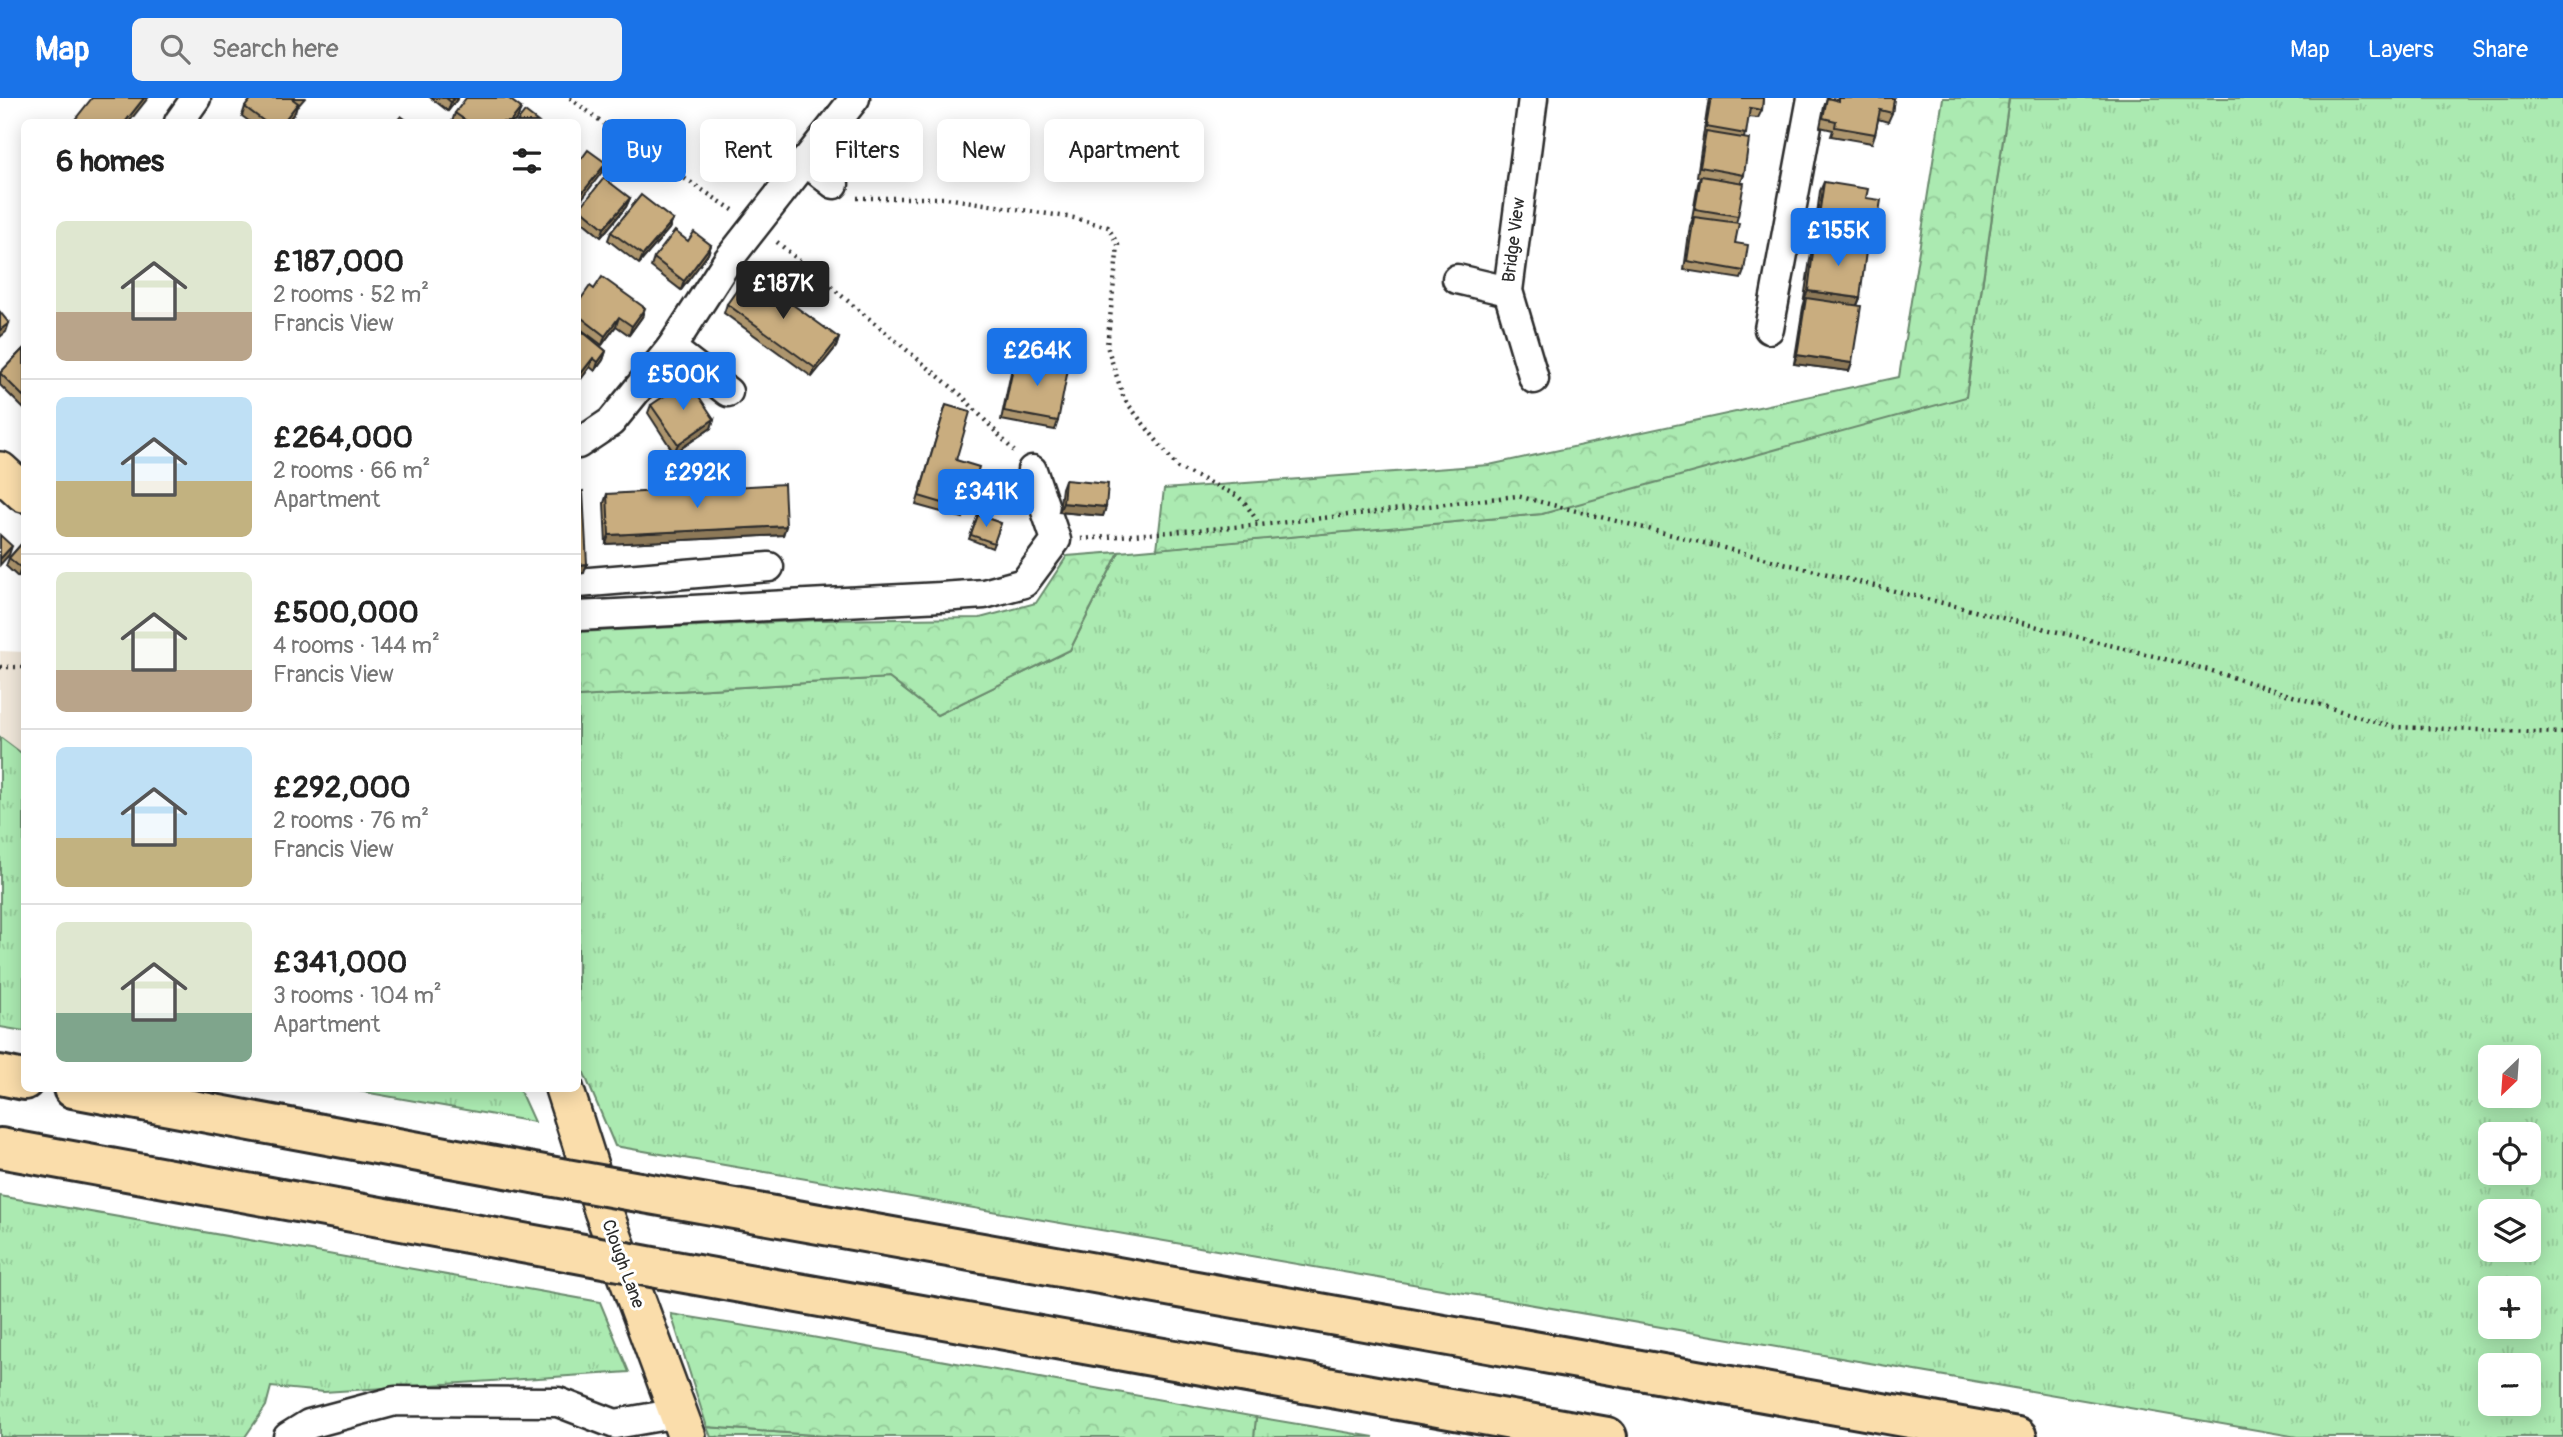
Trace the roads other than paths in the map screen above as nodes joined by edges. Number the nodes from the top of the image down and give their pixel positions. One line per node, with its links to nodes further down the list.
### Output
1 (196, 98): 5 (street)
2 (855, 98): 6 (street)
3 (1534, 98): 9 (street, Bridge View)
4 (1812, 98): 10 (street)
5 (181, 119)
6 (805, 162): 7 (street); 11 (street)
7 (841, 191)
8 (1457, 279): 9 (street)
9 (1508, 291): 12 (street, Bridge View)
10 (1769, 329)
11 (671, 348): 13 (street); 14 (street)
12 (1534, 379)
13 (727, 392)
14 (581, 442)
15 (1032, 470): 20 (street)
16 (0, 471): 17 (main road)
17 (21, 489)
18 (769, 567): 19 (street)
19 (581, 583)
20 (581, 616)
21 (0, 1075): 22 (highway)
22 (21, 1079)
23 (95, 1092): 29 (highway, bridge)
24 (565, 1092): 26 (main road, Clough Lane)
25 (0, 1148): 28 (highway, bridge)
26 (682, 1425): 27 (street)
27 (289, 1437)
28 (1607, 1437)
29 (2017, 1437)

